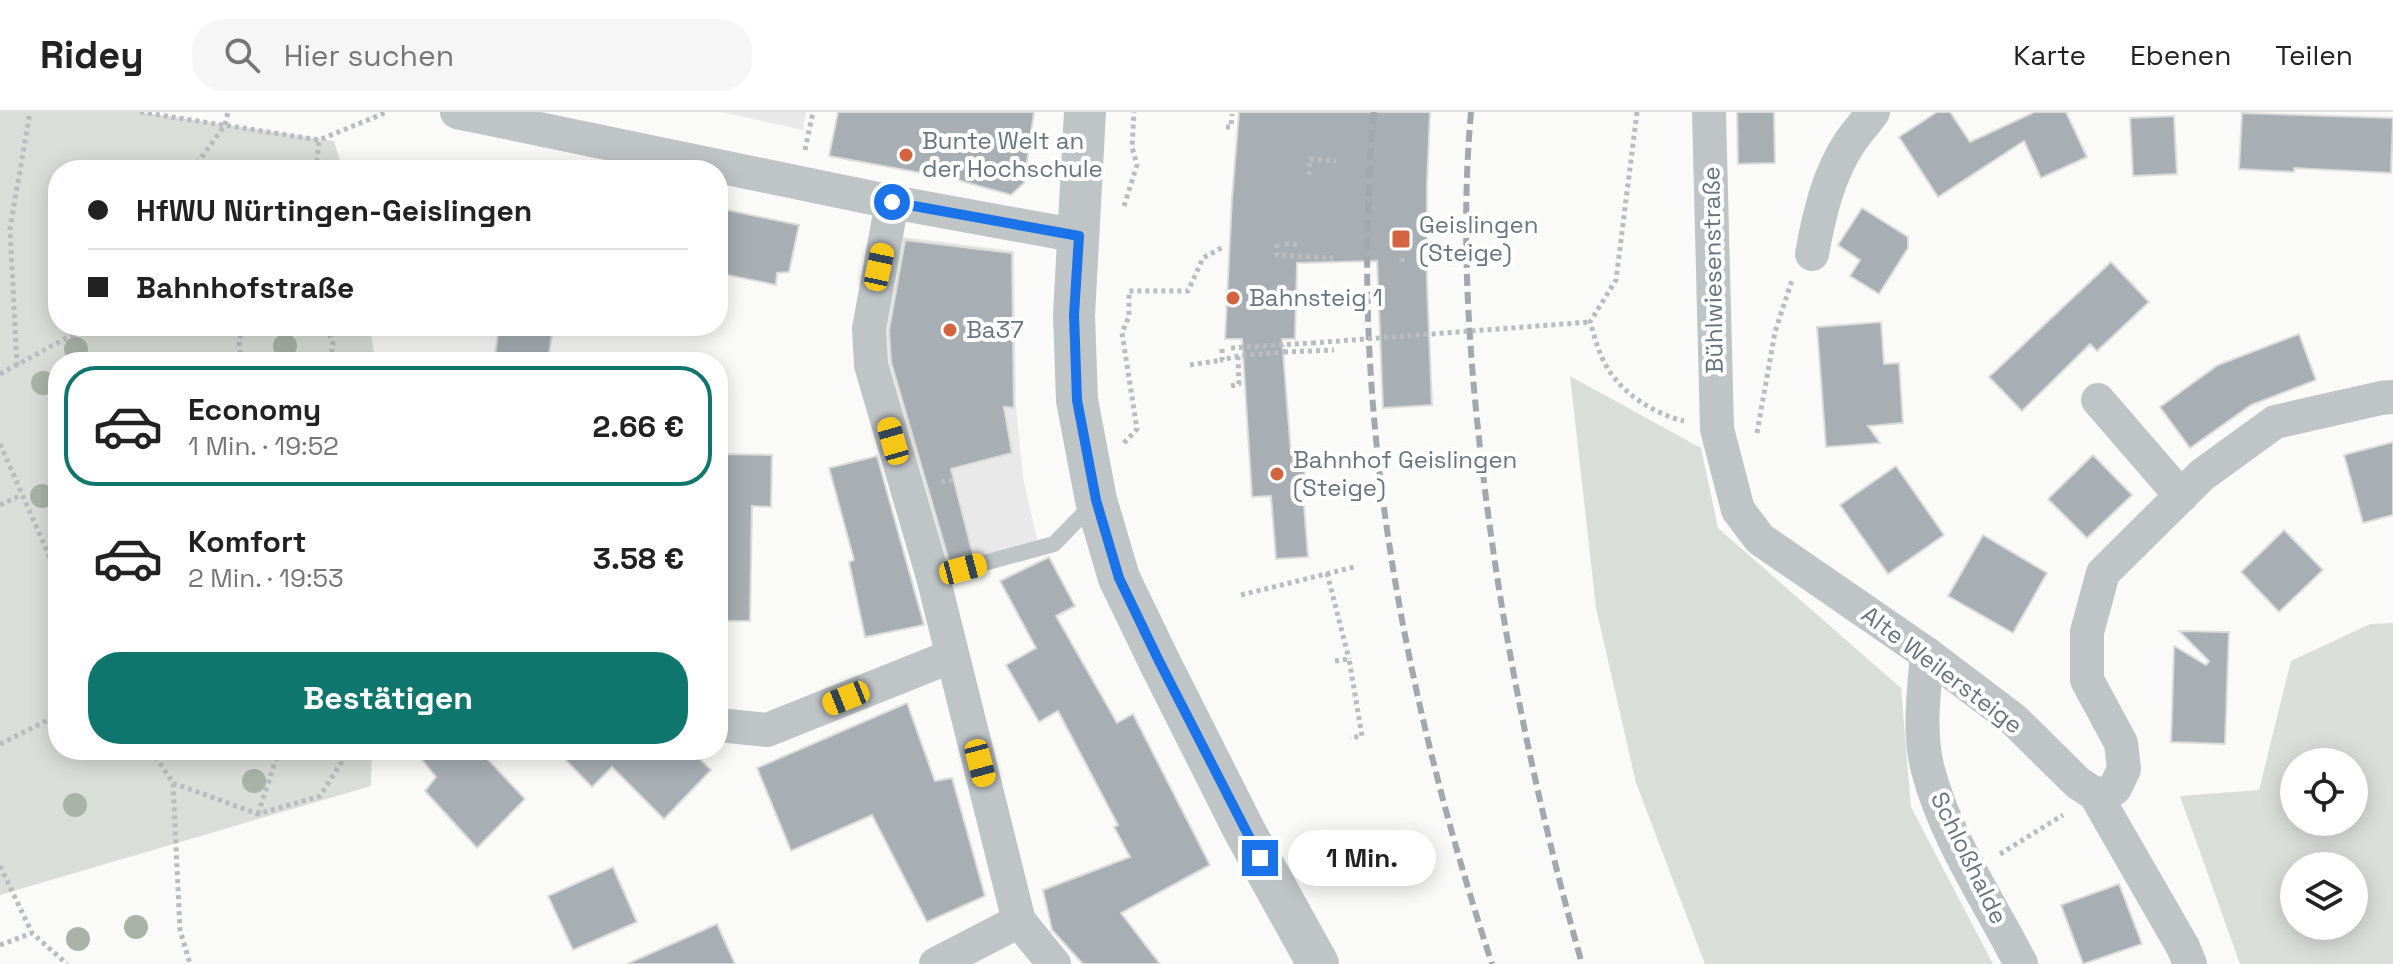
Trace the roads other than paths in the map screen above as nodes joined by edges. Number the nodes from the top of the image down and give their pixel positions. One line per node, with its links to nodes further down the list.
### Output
1 (457, 112): 5 (street)
2 (1085, 112): 8 (street)
3 (1709, 112): 12 (street, Bühlwiesenstraße)
4 (1873, 112): 9 (street)
5 (689, 160)
6 (728, 168): 7 (street)
7 (892, 202): 8 (street); 15 (street)
8 (1079, 236): 13 (street)
9 (1812, 254)
10 (2393, 397): 14 (street)
11 (2098, 400): 14 (street)
12 (1717, 429): 16 (street, Alte Weilersteige)
13 (1094, 491): 15 (lane); 23 (street)
14 (2181, 496): 19 (street)
15 (933, 577): 17 (street)
16 (1927, 654): 19 (street, Alte Weilersteige); 24 (street, Schloßhalde)
17 (952, 656): 18 (street); 20 (street)
18 (728, 726)
19 (2086, 800): 25 (street, Alte Weilersteige)
20 (1019, 921): 21 (street); 22 (street)
21 (936, 964)
22 (1054, 964)
23 (1318, 964)
24 (2021, 964)
25 (2190, 964)

